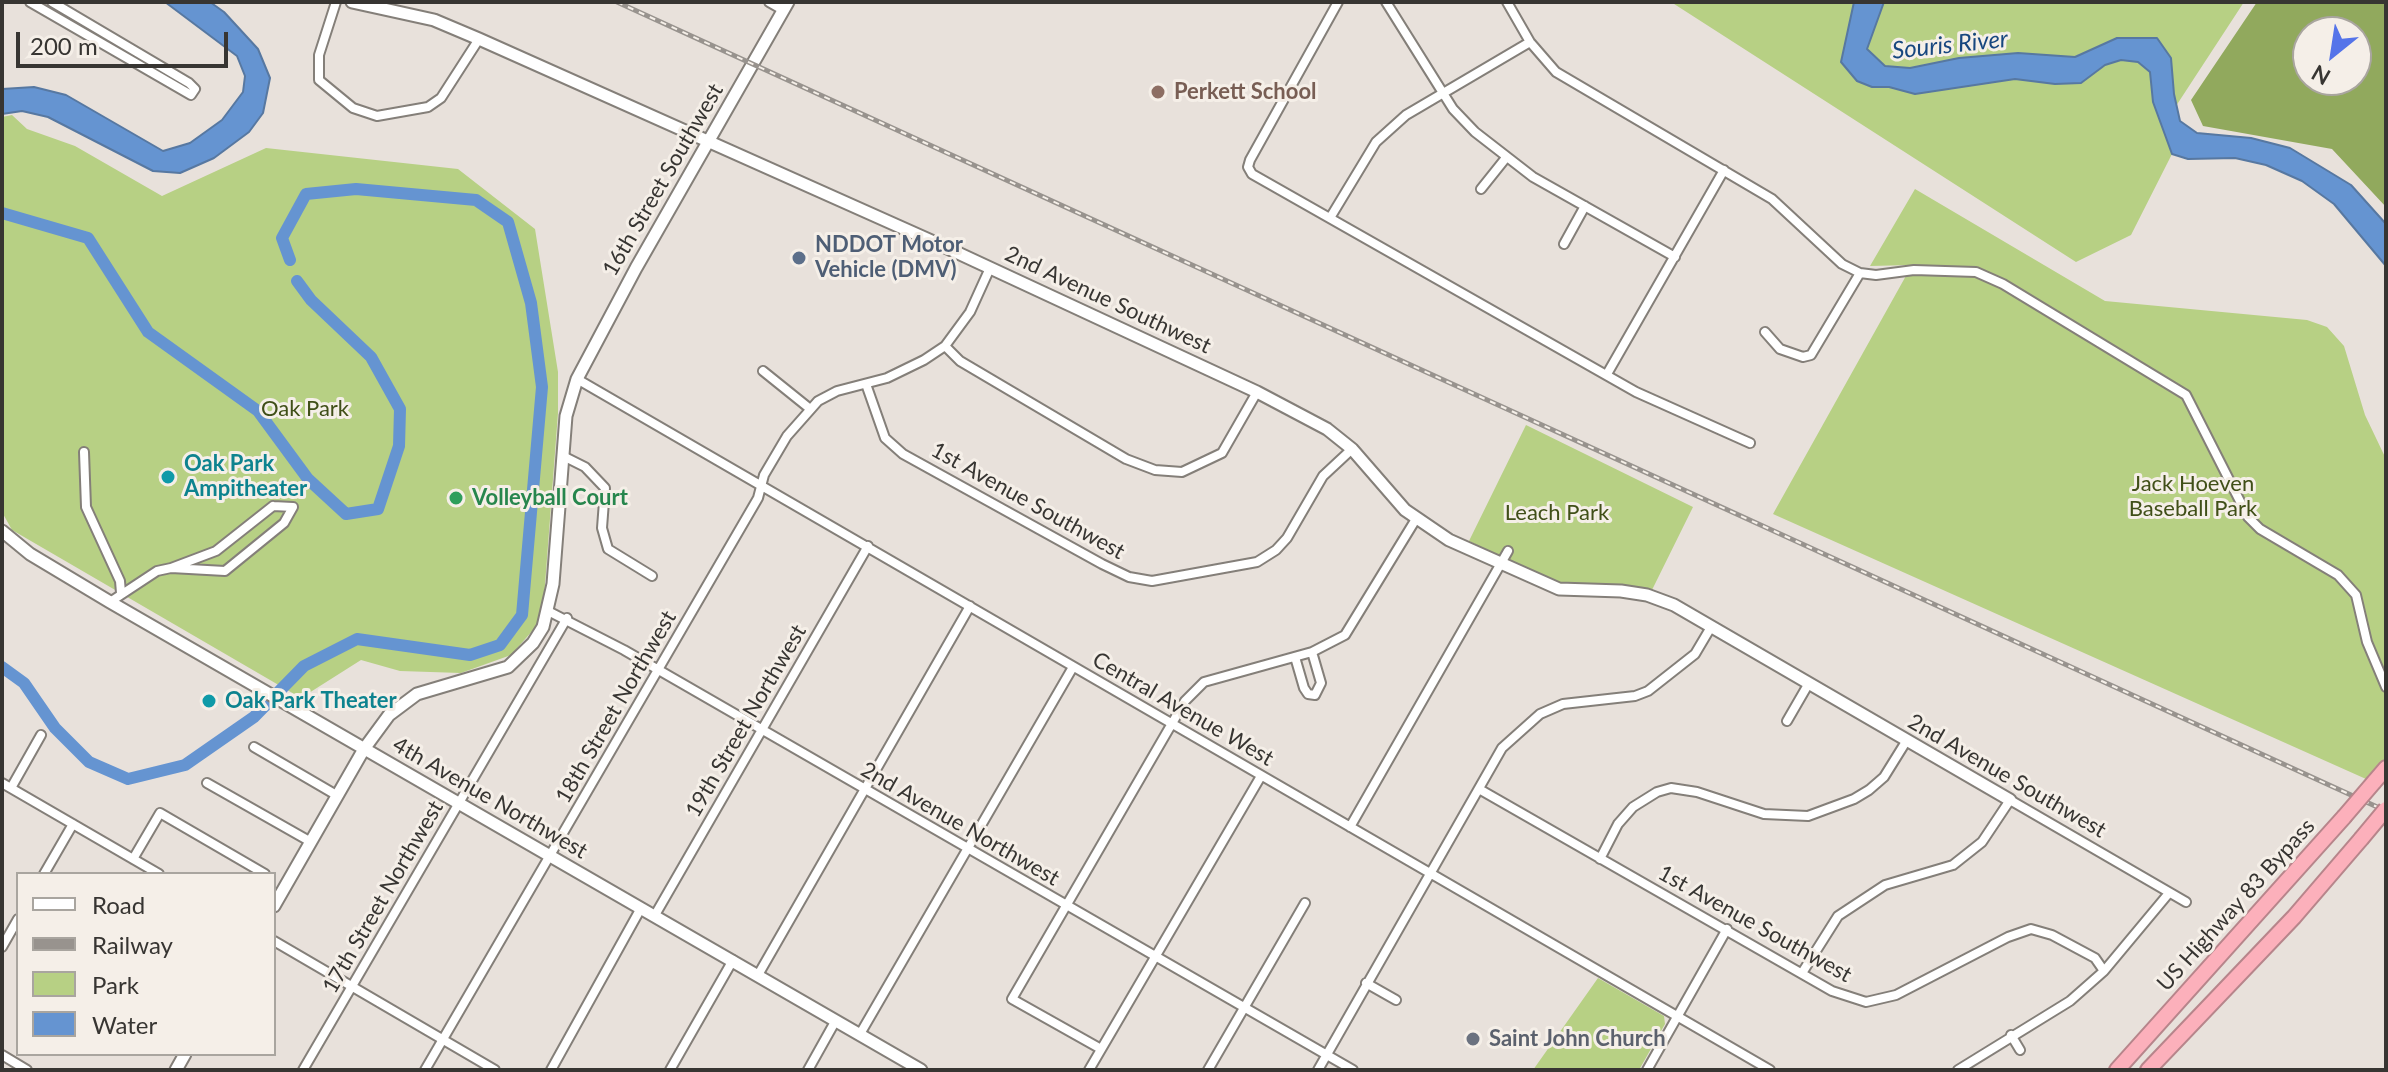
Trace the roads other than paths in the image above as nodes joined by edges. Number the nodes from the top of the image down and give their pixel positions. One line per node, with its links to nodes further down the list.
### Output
1 (30, 2): 2 (street)
2 (52, 2)
3 (336, 2): 11 (street)
4 (352, 2): 9 (street, 2nd Avenue Southwest)
5 (769, 2): 10 (street)
6 (1338, 2): 19 (street)
7 (1386, 2): 13 (street)
8 (1507, 2): 12 (street)
9 (365, 3): 11 (street, 2nd Avenue Southwest)
10 (786, 6): 14 (street, 16th Street Southwest)
11 (479, 39): 14 (street, 2nd Avenue Southwest)
12 (1530, 42): 13 (street); 16 (street)
13 (1443, 93): 15 (street); 19 (street)
14 (708, 140): 22 (street, 2nd Avenue Southwest); 28 (street, 16th Street Southwest)
15 (1505, 159): 17 (street); 18 (street)
16 (1724, 170): 21 (street); 23 (street)
17 (1481, 189)
18 (1585, 206): 20 (street); 21 (street)
19 (1330, 218): 27 (street)
20 (1564, 244)
21 (1675, 257): 27 (street)
22 (990, 268): 25 (street); 30 (street, 2nd Avenue Southwest)
23 (1860, 273): 24 (street); 55 (street)
24 (1765, 332)
25 (945, 346): 29 (street); 30 (street)
26 (763, 371): 31 (street)
27 (1607, 374): 32 (street)
28 (577, 379): 35 (street, 16th Street Southwest); 36 (street, Central Avenue West)
29 (866, 384): 31 (street); 33 (street, 1st Avenue Southwest)
30 (1257, 392): 33 (street, 2nd Avenue Southwest)
31 (809, 408): 36 (street, 18th Street Northwest)
32 (1750, 443)
33 (1352, 449): 37 (street, 2nd Avenue Southwest)
34 (84, 452): 44 (street)
35 (563, 456): 43 (street); 47 (street, 16th Street Southwest)
36 (761, 484): 39 (street, Central Avenue West); 53 (street, 18th Street Northwest)
37 (1416, 519): 41 (street, 2nd Avenue Southwest); 50 (street)
38 (2, 531): 45 (street, 4th Avenue Northwest)
39 (868, 546): 46 (street, Central Avenue West); 58 (street, 19th Street Northwest)
40 (1508, 551): 41 (street)
41 (1503, 564): 49 (street, 2nd Avenue Southwest); 75 (street)
42 (171, 568): 42 (street); 44 (street)
43 (652, 576)
44 (121, 593): 45 (street)
45 (110, 602): 62 (street, 4th Avenue Northwest)
46 (970, 606): 52 (street, Central Avenue West); 69 (street)
47 (548, 611): 48 (street, 2nd Avenue Northwest); 62 (street)
48 (567, 618): 53 (street, 2nd Avenue Northwest); 72 (street, 17th Street Northwest)
49 (1711, 627): 54 (street, 2nd Avenue Southwest); 68 (street)
50 (1312, 652): 51 (street); 51 (street)
51 (1295, 657): 57 (street)
52 (1073, 667): 57 (street, Central Avenue West); 77 (street)
53 (657, 670): 58 (street, 2nd Avenue Northwest); 78 (street, 18th Street Northwest)
54 (1809, 683): 56 (street); 60 (street, 2nd Avenue Southwest)
55 (2386, 687)
56 (1787, 721)
57 (1172, 724): 64 (street, Central Avenue West); 89 (street)
58 (761, 730): 69 (street, 2nd Avenue Northwest); 91 (street, 19th Street Northwest)
59 (41, 735): 67 (street)
60 (1907, 740): 71 (street, 2nd Avenue Southwest); 80 (street)
61 (254, 747): 70 (street)
62 (364, 749): 70 (street); 72 (street, 4th Avenue Northwest)
63 (2386, 768): 129 (highway, US Highway 83 Bypass, bridge)
64 (1261, 776): 75 (street, Central Avenue West); 96 (street)
65 (2, 783): 67 (street)
66 (207, 783): 76 (street)
67 (11, 788): 74 (street)
68 (1479, 789): 80 (street, 1st Avenue Southwest); 84 (street)
69 (865, 790): 77 (street, 2nd Avenue Northwest); 100 (street)
70 (338, 796): 76 (street)
71 (2010, 800): 85 (street, 2nd Avenue Southwest); 99 (street)
72 (457, 802): 78 (street, 4th Avenue Northwest); 102 (street, 17th Street Northwest)
73 (2386, 809): 130 (highway, bridge)
74 (73, 824): 79 (street); 81 (street)
75 (1350, 827): 84 (street, Central Avenue West)
76 (311, 842): 86 (street)
77 (968, 849): 89 (street, 2nd Avenue Northwest); 107 (street)
78 (551, 856): 90 (street, 4th Avenue Northwest); 109 (street, 18th Street Northwest)
79 (133, 859): 82 (street); 83 (street)
80 (1600, 859): 93 (street, 1st Avenue Southwest)
81 (45, 872)
82 (156, 872)
83 (262, 872)
84 (1430, 872): 101 (street); 105 (street, Central Avenue West)
85 (2169, 893): 87 (street, 2nd Avenue Southwest); 98 (street)
86 (276, 900)
87 (2186, 902)
88 (1305, 903): 104 (street)
89 (1065, 905): 96 (street, 2nd Avenue Northwest); 110 (street)
90 (641, 908): 91 (street, 4th Avenue Northwest); 118 (street)
91 (655, 915): 97 (street, 4th Avenue Northwest)
92 (16, 922): 95 (street)
93 (1727, 929): 99 (street, 1st Avenue Southwest); 105 (street)
94 (276, 942): 102 (street)
95 (2, 947)
96 (1154, 956): 104 (street, 2nd Avenue Northwest); 110 (street)
97 (733, 960): 100 (street, 4th Avenue Northwest); 119 (street)
98 (2104, 971): 99 (street, 1st Avenue Southwest); 108 (street)
99 (1802, 973)
100 (758, 975): 106 (street, 4th Avenue Northwest)
101 (1366, 983): 103 (street); 113 (street)
102 (353, 986): 109 (street); 115 (street, 17th Street Northwest)
103 (1396, 1000)
104 (1245, 1007): 113 (street, 2nd Avenue Northwest); 123 (street)
105 (1677, 1016): 126 (street); 127 (street, Central Avenue West)
106 (836, 1020): 107 (street, 4th Avenue Northwest); 120 (street)
107 (860, 1034): 121 (street, 4th Avenue Northwest)
108 (2011, 1035): 111 (street); 128 (street)
109 (443, 1040): 116 (street, 18th Street Northwest); 117 (street)
110 (1101, 1049): 122 (street)
111 (2020, 1050)
112 (2, 1055): 114 (street)
113 (1327, 1055): 124 (street); 125 (street, 2nd Avenue Northwest)
114 (27, 1070)
115 (303, 1070)
116 (425, 1070)
117 (495, 1070)
118 (551, 1070)
119 (670, 1070)
120 (808, 1070)
121 (921, 1070)
122 (1089, 1070)
123 (1208, 1070)
124 (1318, 1070)
125 (1353, 1070)
126 (1647, 1070)
127 (1770, 1070)
128 (1958, 1070)
129 (2117, 1070)
130 (2148, 1070)

